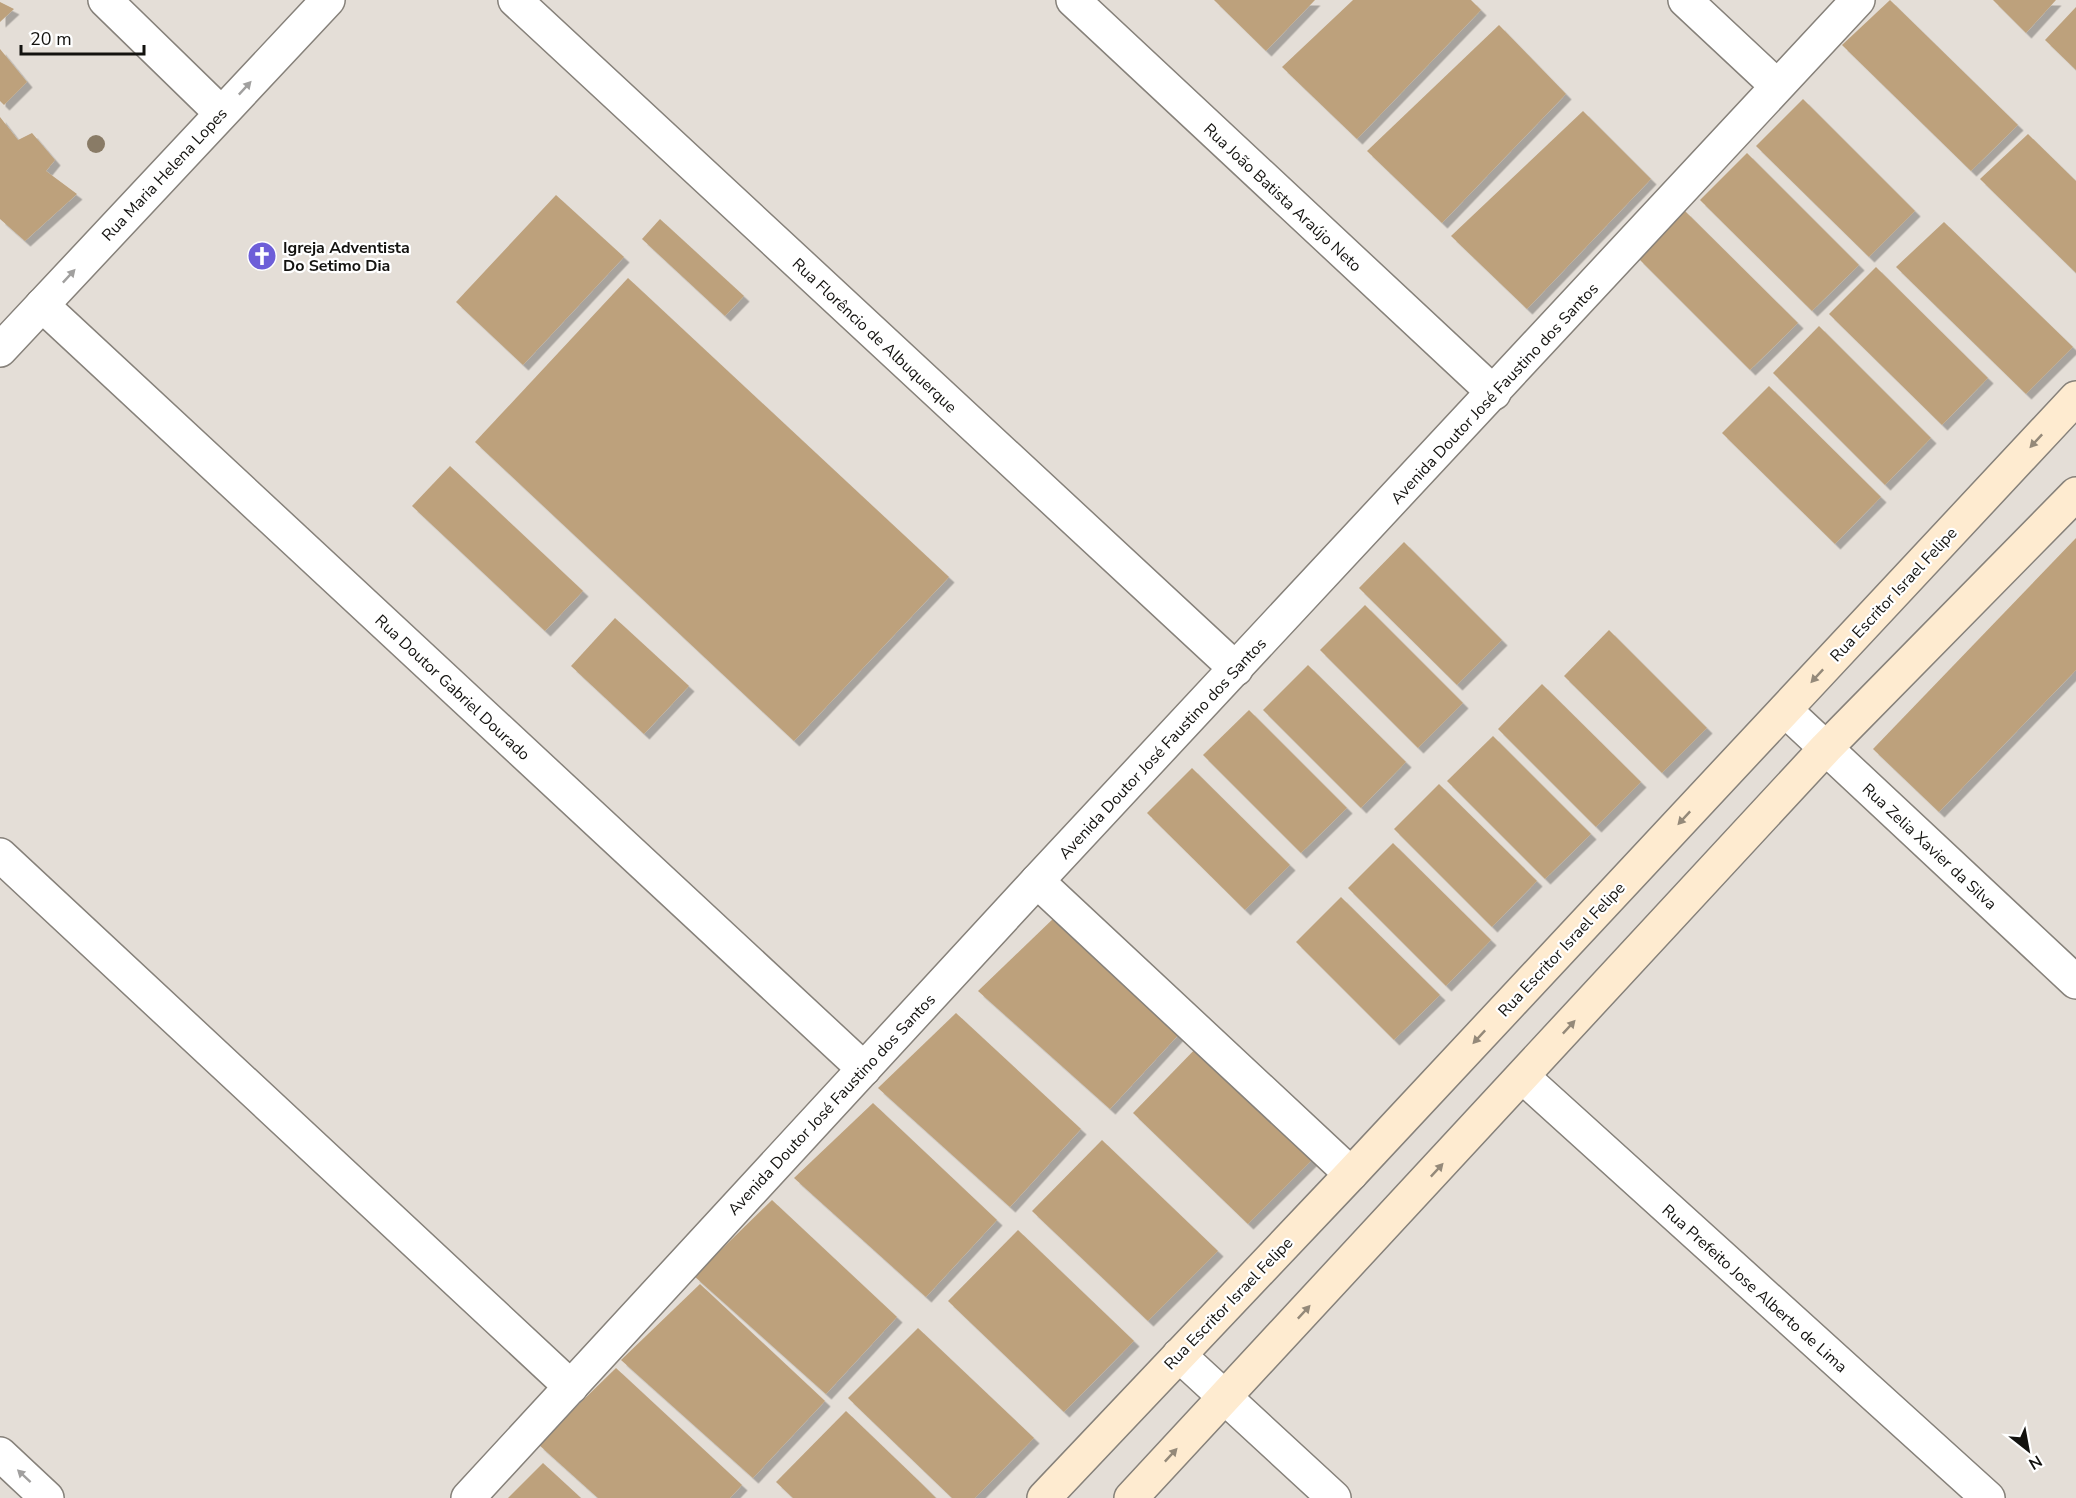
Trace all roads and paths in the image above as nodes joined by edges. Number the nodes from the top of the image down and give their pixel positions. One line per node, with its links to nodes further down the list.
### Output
1 (105, 0): 8 (street)
2 (328, 0): 8 (street, Rua Maria Helena Lopes, one-way to 2)
3 (515, 0): 14 (street, Rua Florêncio de Albuquerque)
4 (1073, 0): 11 (street, Rua João Batista Araújo Neto)
5 (1685, 0): 7 (street)
6 (1858, 0): 7 (street, Avenida Doutor José Faustino dos Santos)
7 (1777, 86): 11 (street, Avenida Doutor José Faustino dos Santos)
8 (221, 113): 9 (street, Rua Maria Helena Lopes, one-way to 8)
9 (42, 305): 10 (street, Rua Maria Helena Lopes); 20 (street, Rua Doutor Gabriel Dourado)
10 (0, 350)
11 (1494, 393): 14 (street, Avenida Doutor José Faustino dos Santos)
12 (2076, 398): 15 (street, Rua Escritor Israel Felipe, one-way to 15)
13 (2076, 494): 16 (street)
14 (1236, 669): 18 (street, Avenida Doutor José Faustino dos Santos)
15 (1785, 710): 16 (street, Rua Zelia Xavier da Silva); 22 (street, Rua Escritor Israel Felipe, one-way to 22)
16 (1826, 748): 19 (street, Rua Zelia Xavier da Silva); 21 (street, one-way to 16)
17 (0, 855): 24 (street)
18 (1037, 880): 20 (street, Avenida Doutor José Faustino dos Santos); 22 (street)
19 (2076, 982)
20 (864, 1069): 24 (street, Avenida Doutor José Faustino dos Santos)
21 (1523, 1077): 25 (street, one-way to 21); 32 (street, Rua Prefeito Jose Alberto de Lima)
22 (1351, 1174): 23 (street, Rua Escritor Israel Felipe)
23 (1179, 1355): 25 (street); 29 (street, Rua Escritor Israel Felipe)
24 (571, 1387): 28 (street, Avenida Doutor José Faustino dos Santos)
25 (1224, 1397): 30 (street, one-way to 25); 31 (street)
26 (0, 1454): 27 (street, one-way to 26)
27 (47, 1498)
28 (468, 1498)
29 (1044, 1498)
30 (1131, 1498)
31 (1334, 1498)
32 (1988, 1498)

